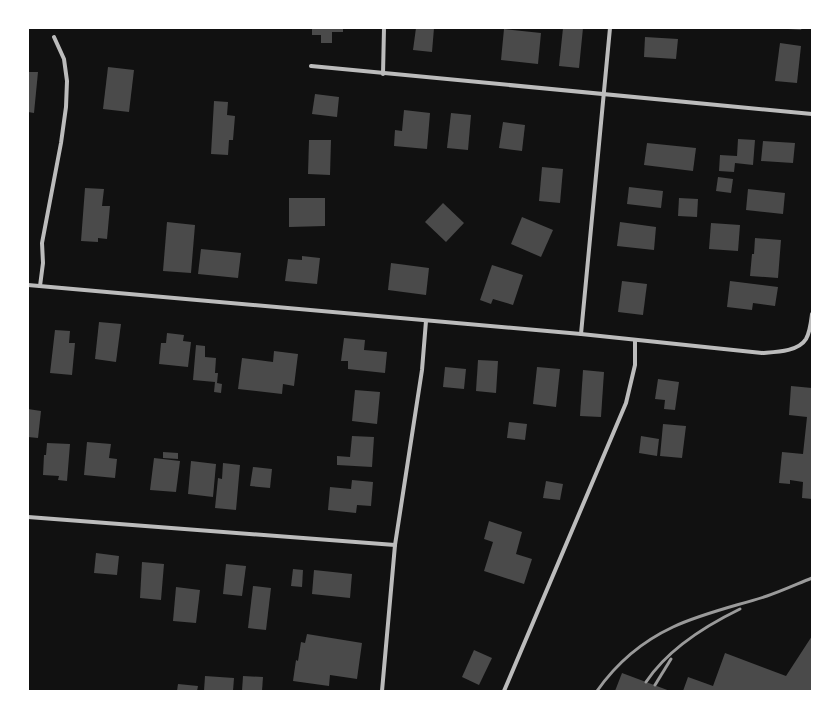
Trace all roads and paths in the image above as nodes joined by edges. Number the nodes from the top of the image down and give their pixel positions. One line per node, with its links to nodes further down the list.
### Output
1 (384, 28): 5 (street)
2 (610, 28): 6 (street)
3 (54, 37): 9 (street)
4 (311, 66): 5 (street)
5 (383, 74): 6 (street)
6 (604, 94): 7 (street); 12 (street)
7 (812, 114)
8 (28, 285): 9 (street)
9 (40, 286): 11 (street)
10 (812, 314): 13 (street)
11 (426, 321): 12 (street); 15 (street)
12 (581, 334): 13 (street)
13 (635, 340): 17 (street)
14 (28, 517): 15 (street)
15 (395, 545): 16 (street)
16 (382, 691)
17 (504, 691)

